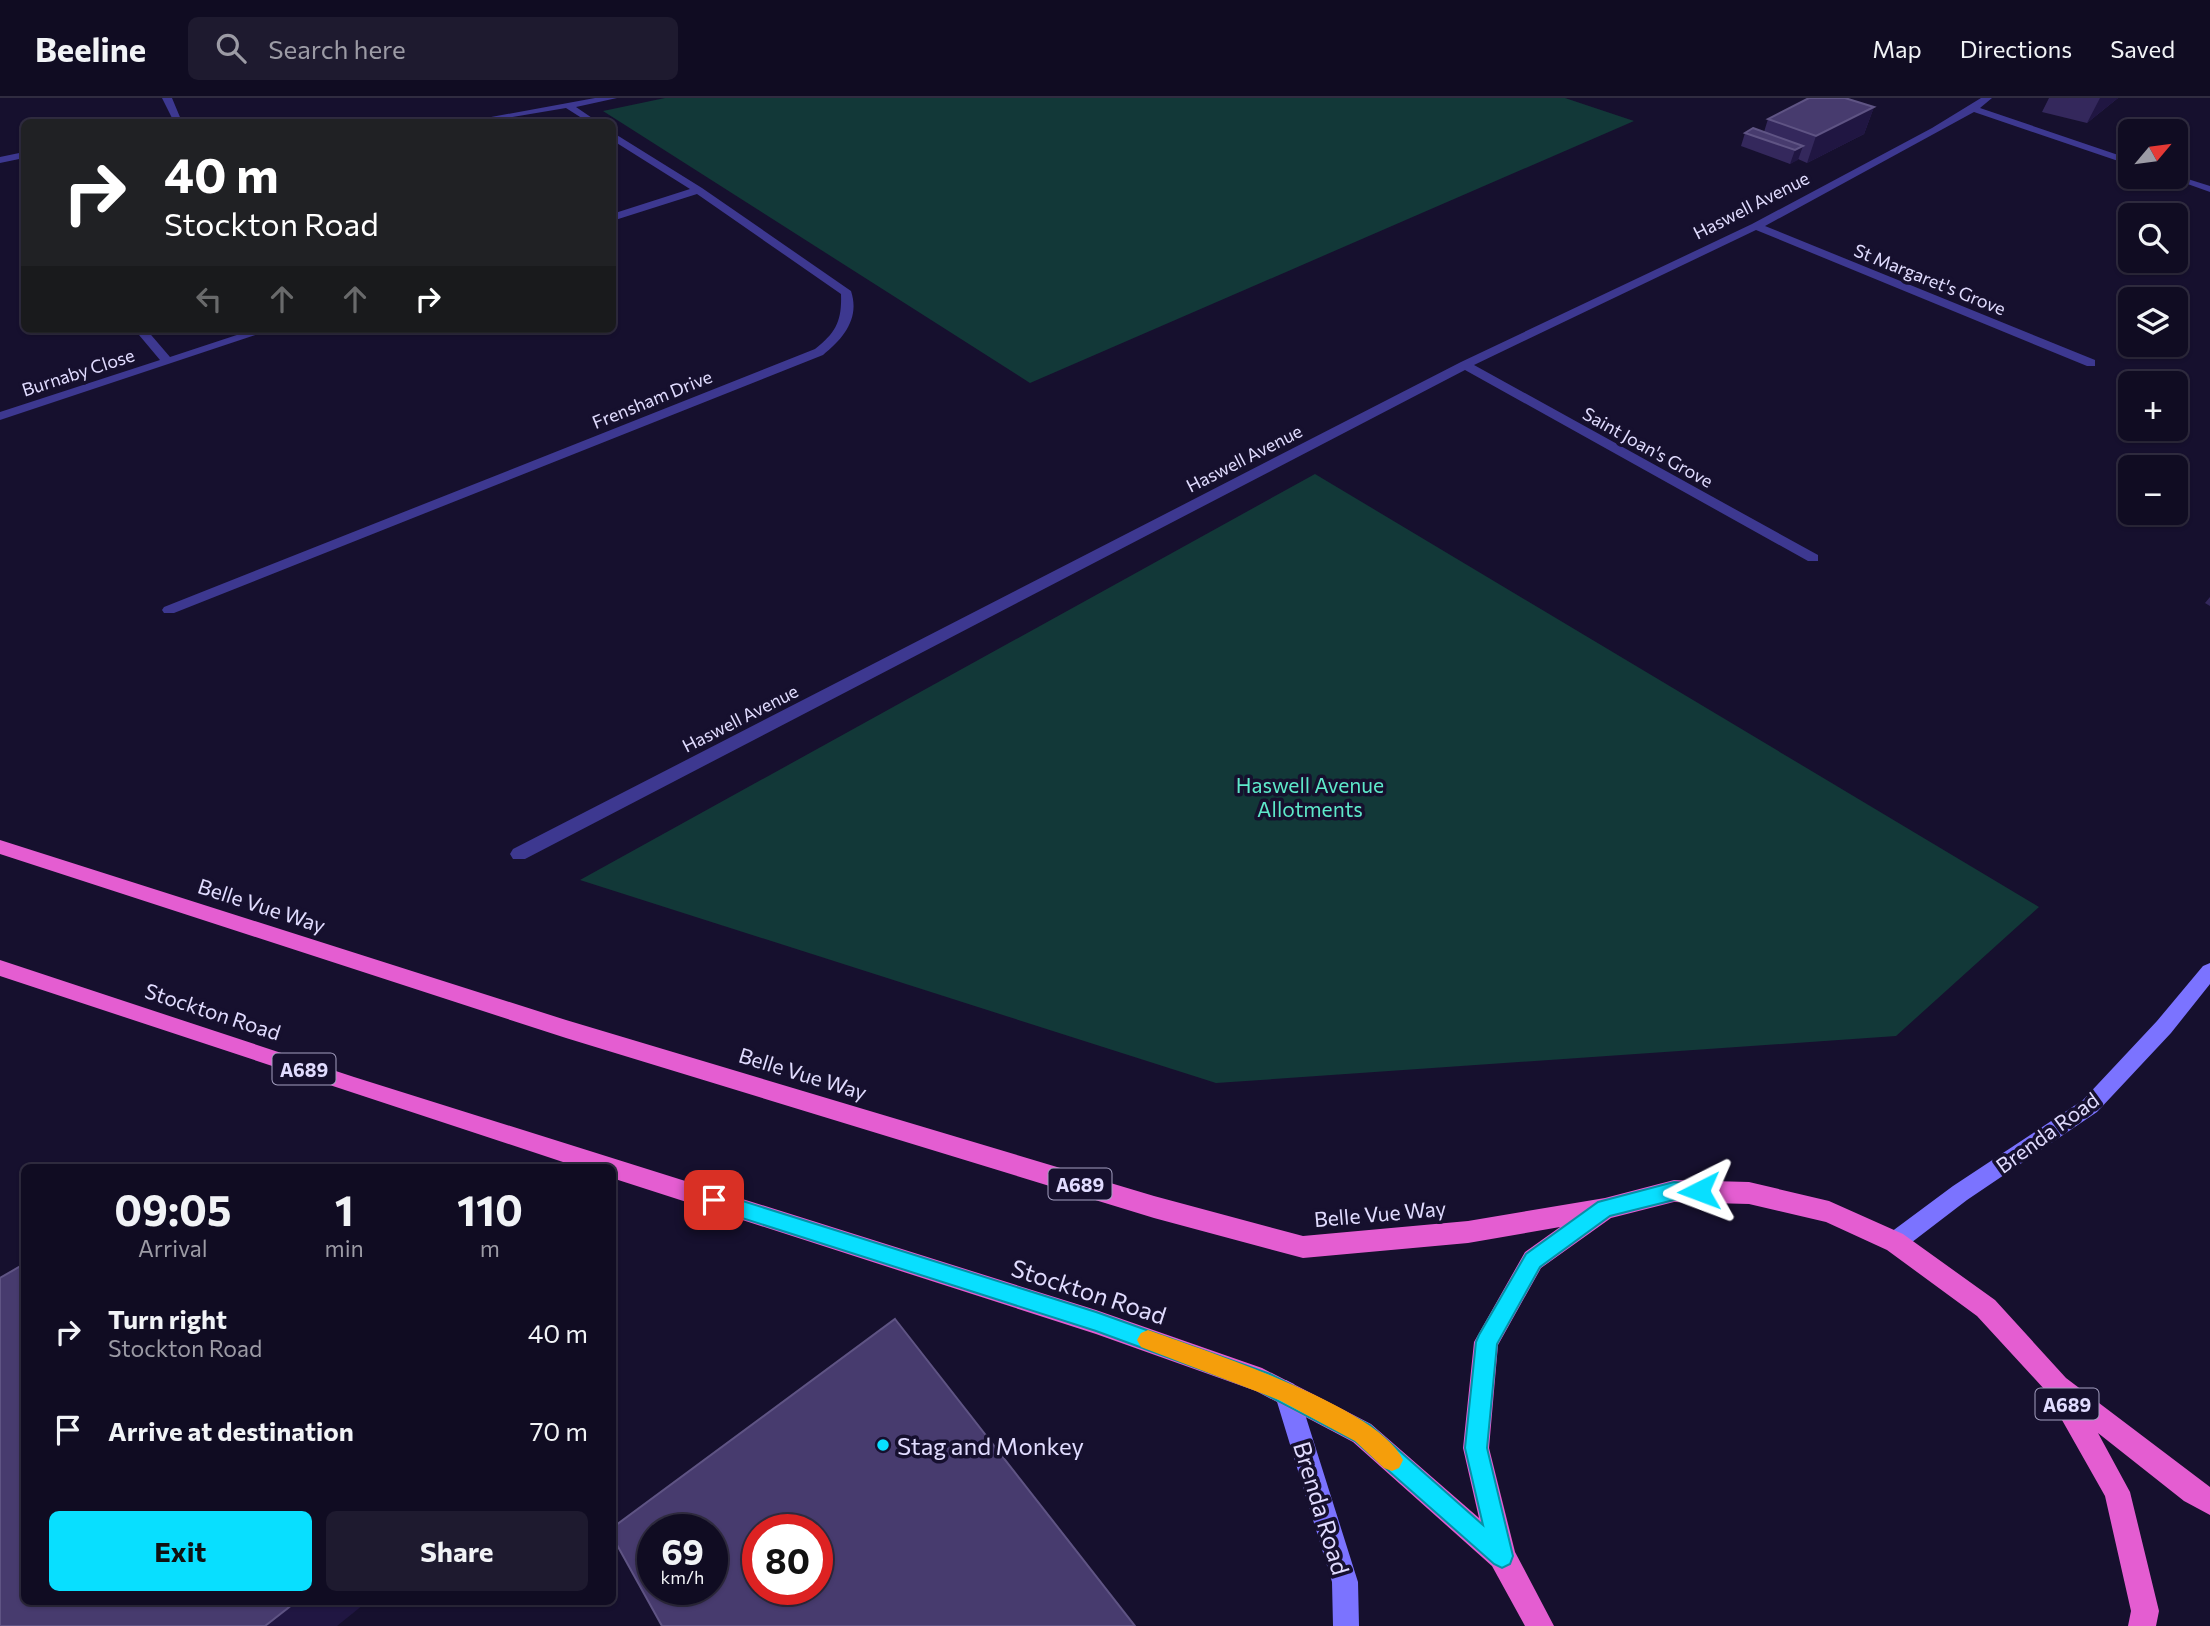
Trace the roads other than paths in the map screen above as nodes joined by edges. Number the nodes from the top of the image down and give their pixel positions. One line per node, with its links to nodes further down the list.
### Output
1 (167, 98): 6 (street)
2 (612, 98): 4 (street)
3 (1987, 98): 5 (street, Haswell Avenue)
4 (570, 107): 7 (street); 8 (street)
5 (1973, 109): 11 (street); 17 (street, Haswell Avenue)
6 (177, 119)
7 (489, 119)
8 (589, 119)
9 (616, 138): 15 (street, Frensham Drive)
10 (21, 156): 12 (street)
11 (2118, 158)
12 (0, 160)
13 (2188, 182): 14 (street)
14 (2210, 189)
15 (698, 190): 16 (street); 25 (street, Frensham Drive)
16 (616, 217)
17 (1756, 226): 21 (street, St Margaret's Grove); 22 (street, Haswell Avenue)
18 (143, 333): 20 (street, Burnaby Close)
19 (254, 333): 20 (street, Burnaby Close)
20 (167, 361): 23 (street, Burnaby Close)
21 (2091, 363)
22 (1465, 365): 24 (street, Saint Joan's Grove); 27 (street, Haswell Avenue)
23 (0, 416)
24 (1813, 558)
25 (169, 610)
26 (0, 848): 32 (highway, Belle Vue Way / A689)
27 (519, 855)
28 (0, 968): 30 (highway, Stockton Road / A689)
29 (2210, 971): 33 (main road, Brenda Road)
30 (598, 1164)
31 (616, 1170): 35 (highway, Stockton Road / A689)
32 (1605, 1209): 33 (highway, A689); 37 (highway, A689)
33 (1895, 1242): 34 (highway, A689)
34 (2054, 1381): 36 (highway, A689); 40 (highway, A689)
35 (1286, 1392): 37 (highway, Stockton Road / A689); 38 (main road, Brenda Road)
36 (2210, 1502)
37 (1502, 1556): 39 (highway, A689)
38 (1346, 1626)
39 (1540, 1626)
40 (2142, 1626)

